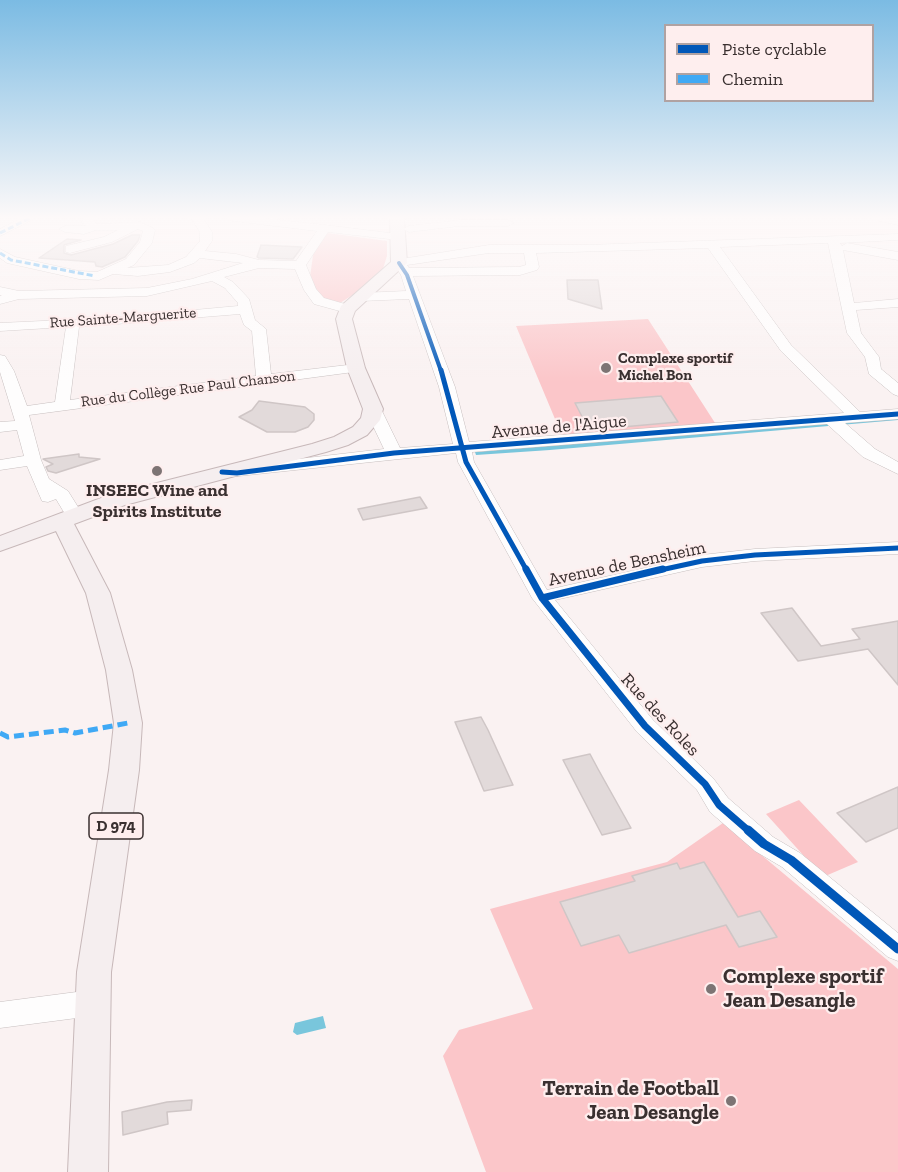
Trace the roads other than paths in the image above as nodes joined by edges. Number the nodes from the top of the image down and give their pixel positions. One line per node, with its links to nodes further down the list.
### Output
1 (74, 273): 9 (street)
2 (106, 273): 9 (street)
3 (226, 273): 10 (street)
4 (303, 273): 15 (street)
5 (396, 273): 15 (main road)
6 (404, 273): 12 (street, Rue des Roles)
7 (732, 273): 30 (street)
8 (841, 273): 19 (street)
9 (95, 276): 17 (street)
10 (213, 276): 18 (street); 20 (street)
11 (0, 291): 13 (street)
12 (413, 295): 15 (street); 34 (street, Rue des Roles)
13 (19, 299): 14 (street); 17 (street)
14 (0, 300)
15 (354, 303): 23 (main road)
16 (898, 303): 19 (street)
17 (65, 305): 18 (street); 21 (street, Rue Sainte-Marguerite); 22 (street, Rue Sainte-Marguerite)
18 (111, 307): 20 (street, Rue Sainte-Marguerite); 21 (street, Rue Sainte-Marguerite)
19 (848, 307): 26 (street)
20 (246, 309): 25 (street)
21 (73, 323): 27 (street)
22 (0, 327)
23 (356, 368): 25 (street, Rue du Collège Rue Paul Chanson); 33 (main road)
24 (2, 371): 29 (street)
25 (264, 378): 27 (street, Rue du Collège Rue Paul Chanson)
26 (898, 391)
27 (62, 405): 29 (street, Rue du Collège Rue Paul Chanson)
28 (898, 414): 30 (street, Avenue de l'Aigue)
29 (22, 418): 32 (street, Rue du Collège Rue Paul Chanson); 36 (street)
30 (857, 418): 31 (street, Avenue de l'Aigue)
31 (835, 423): 34 (street, Avenue de l'Aigue); 38 (street)
32 (0, 427)
33 (374, 428): 35 (street); 39 (main road)
34 (462, 449): 35 (street, Avenue de l'Aigue); 43 (street, Rue des Roles)
35 (394, 453): 39 (street, Avenue de l'Aigue)
36 (33, 460): 37 (street); 40 (street)
37 (0, 465)
38 (898, 469)
39 (222, 472): 40 (main road)
40 (71, 526): 41 (main road); 45 (main road, D 974)
41 (0, 545)
42 (898, 548): 43 (street, Avenue de Bensheim)
43 (542, 598): 44 (street, Rue des Roles)
44 (898, 949)
45 (92, 1003): 46 (street); 47 (main road, D 974)
46 (0, 1015)
47 (88, 1172)

